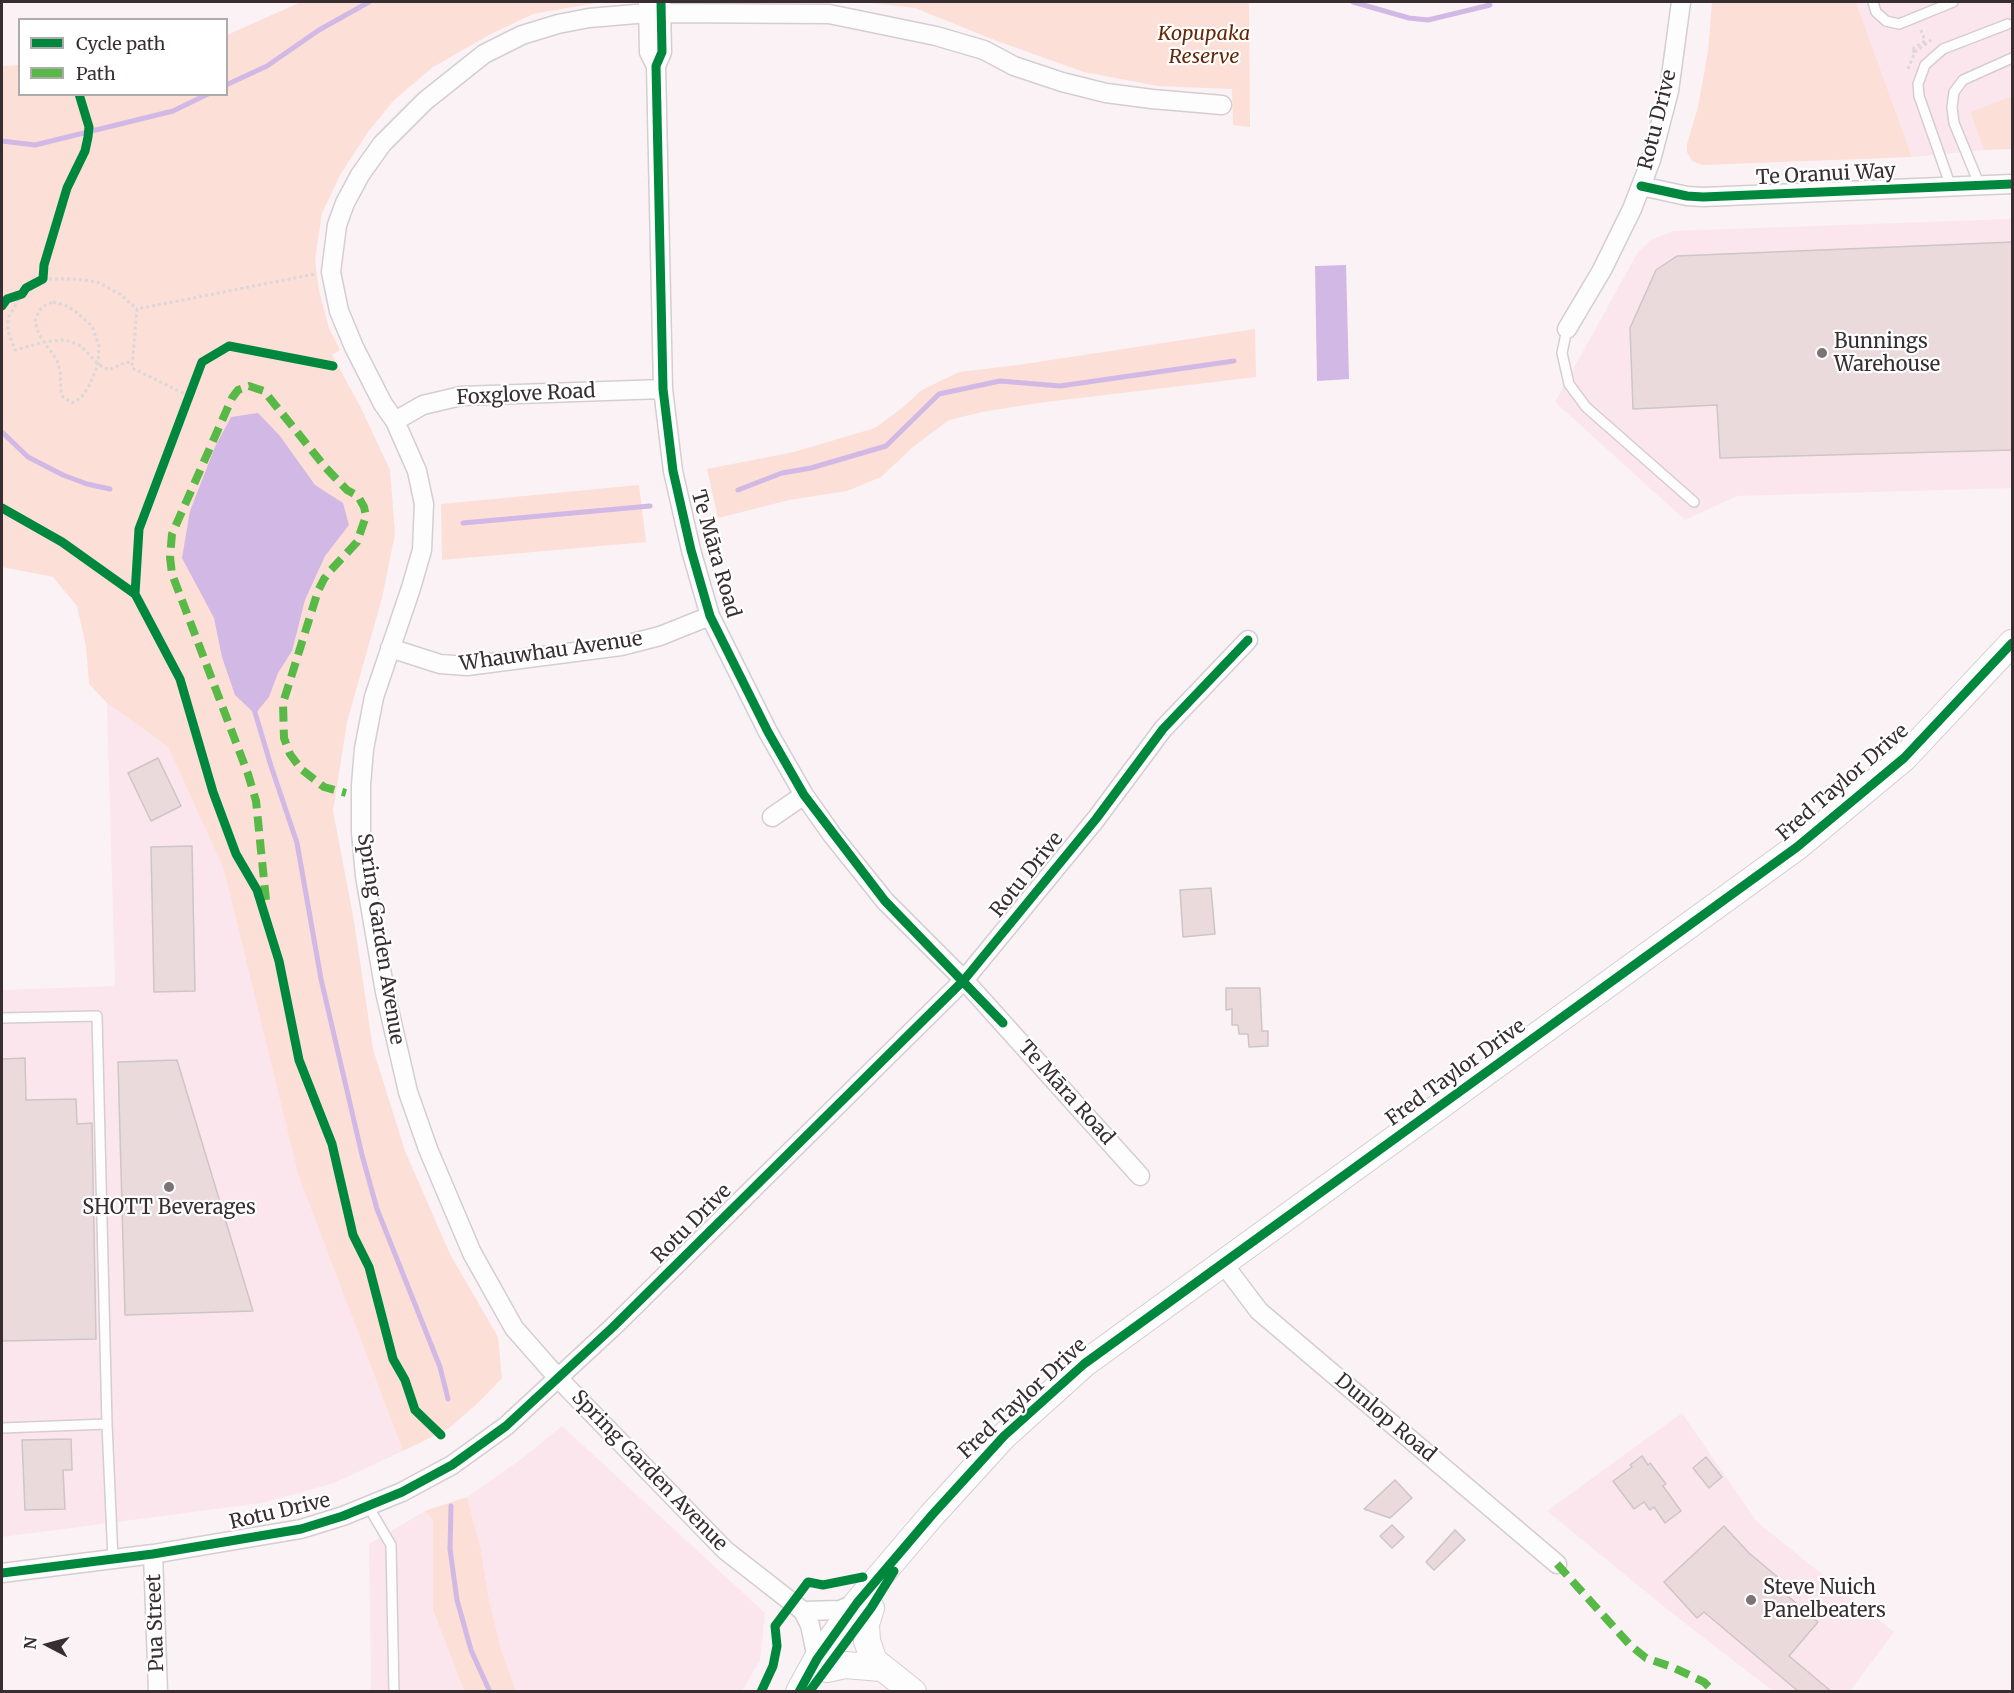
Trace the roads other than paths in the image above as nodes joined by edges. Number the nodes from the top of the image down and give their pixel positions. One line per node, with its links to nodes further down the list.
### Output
1 (1681, 2): 9 (street, Rotu Drive)
2 (1873, 2): 3 (lane)
3 (1953, 2)
4 (654, 7): 7 (street, Spring Garden Avenue); 13 (street, Te Māra Road); 14 (street, Spring Garden Avenue)
5 (2008, 24): 11 (lane)
6 (2013, 58): 10 (lane)
7 (1222, 105)
8 (2013, 184): 10 (street, Te Oranui Way)
9 (1641, 186): 11 (street, Te Oranui Way); 12 (street, Rotu Drive)
10 (1980, 186): 11 (street, Te Oranui Way)
11 (1951, 187)
12 (1567, 328): 15 (lane)
13 (663, 389): 14 (street, Foxglove Road); 16 (street, Te Māra Road)
14 (395, 421): 19 (street, Spring Garden Avenue)
15 (1694, 502)
16 (710, 616): 19 (street, Whauwhau Avenue); 20 (street, Te Māra Road)
17 (1248, 640): 22 (street, Rotu Drive)
18 (2013, 643): 25 (main road, Fred Taylor Drive)
19 (390, 648): 26 (street, Spring Garden Avenue)
20 (804, 795): 21 (street); 22 (street, Te Māra Road)
21 (772, 817)
22 (964, 980): 24 (street, Te Māra Road); 26 (street, Rotu Drive)
23 (2, 1018): 27 (lane)
24 (1140, 1176)
25 (1222, 1262): 32 (street, Dunlop Road); 34 (main road, Fred Taylor Drive)
26 (558, 1378): 29 (street, Rotu Drive); 35 (street, Spring Garden Avenue)
27 (107, 1424): 28 (lane); 31 (lane)
28 (2, 1428)
29 (368, 1506): 30 (street, Rotu Drive); 39 (lane)
30 (153, 1554): 31 (street, Rotu Drive); 38 (street, Pua Street)
31 (112, 1560): 33 (street, Rotu Drive)
32 (1557, 1564)
33 (2, 1573)
34 (864, 1605): 35 (street); 36 (main road, Fred Taylor Drive); 37 (main road)
35 (803, 1611): 36 (street)
36 (822, 1664): 37 (main road); 40 (main road, Fred Taylor Drive); 41 (main road, Fred Taylor Drive)
37 (881, 1668): 42 (main road)
38 (158, 1692)
39 (394, 1692)
40 (798, 1692)
41 (809, 1692)
42 (914, 1692)

